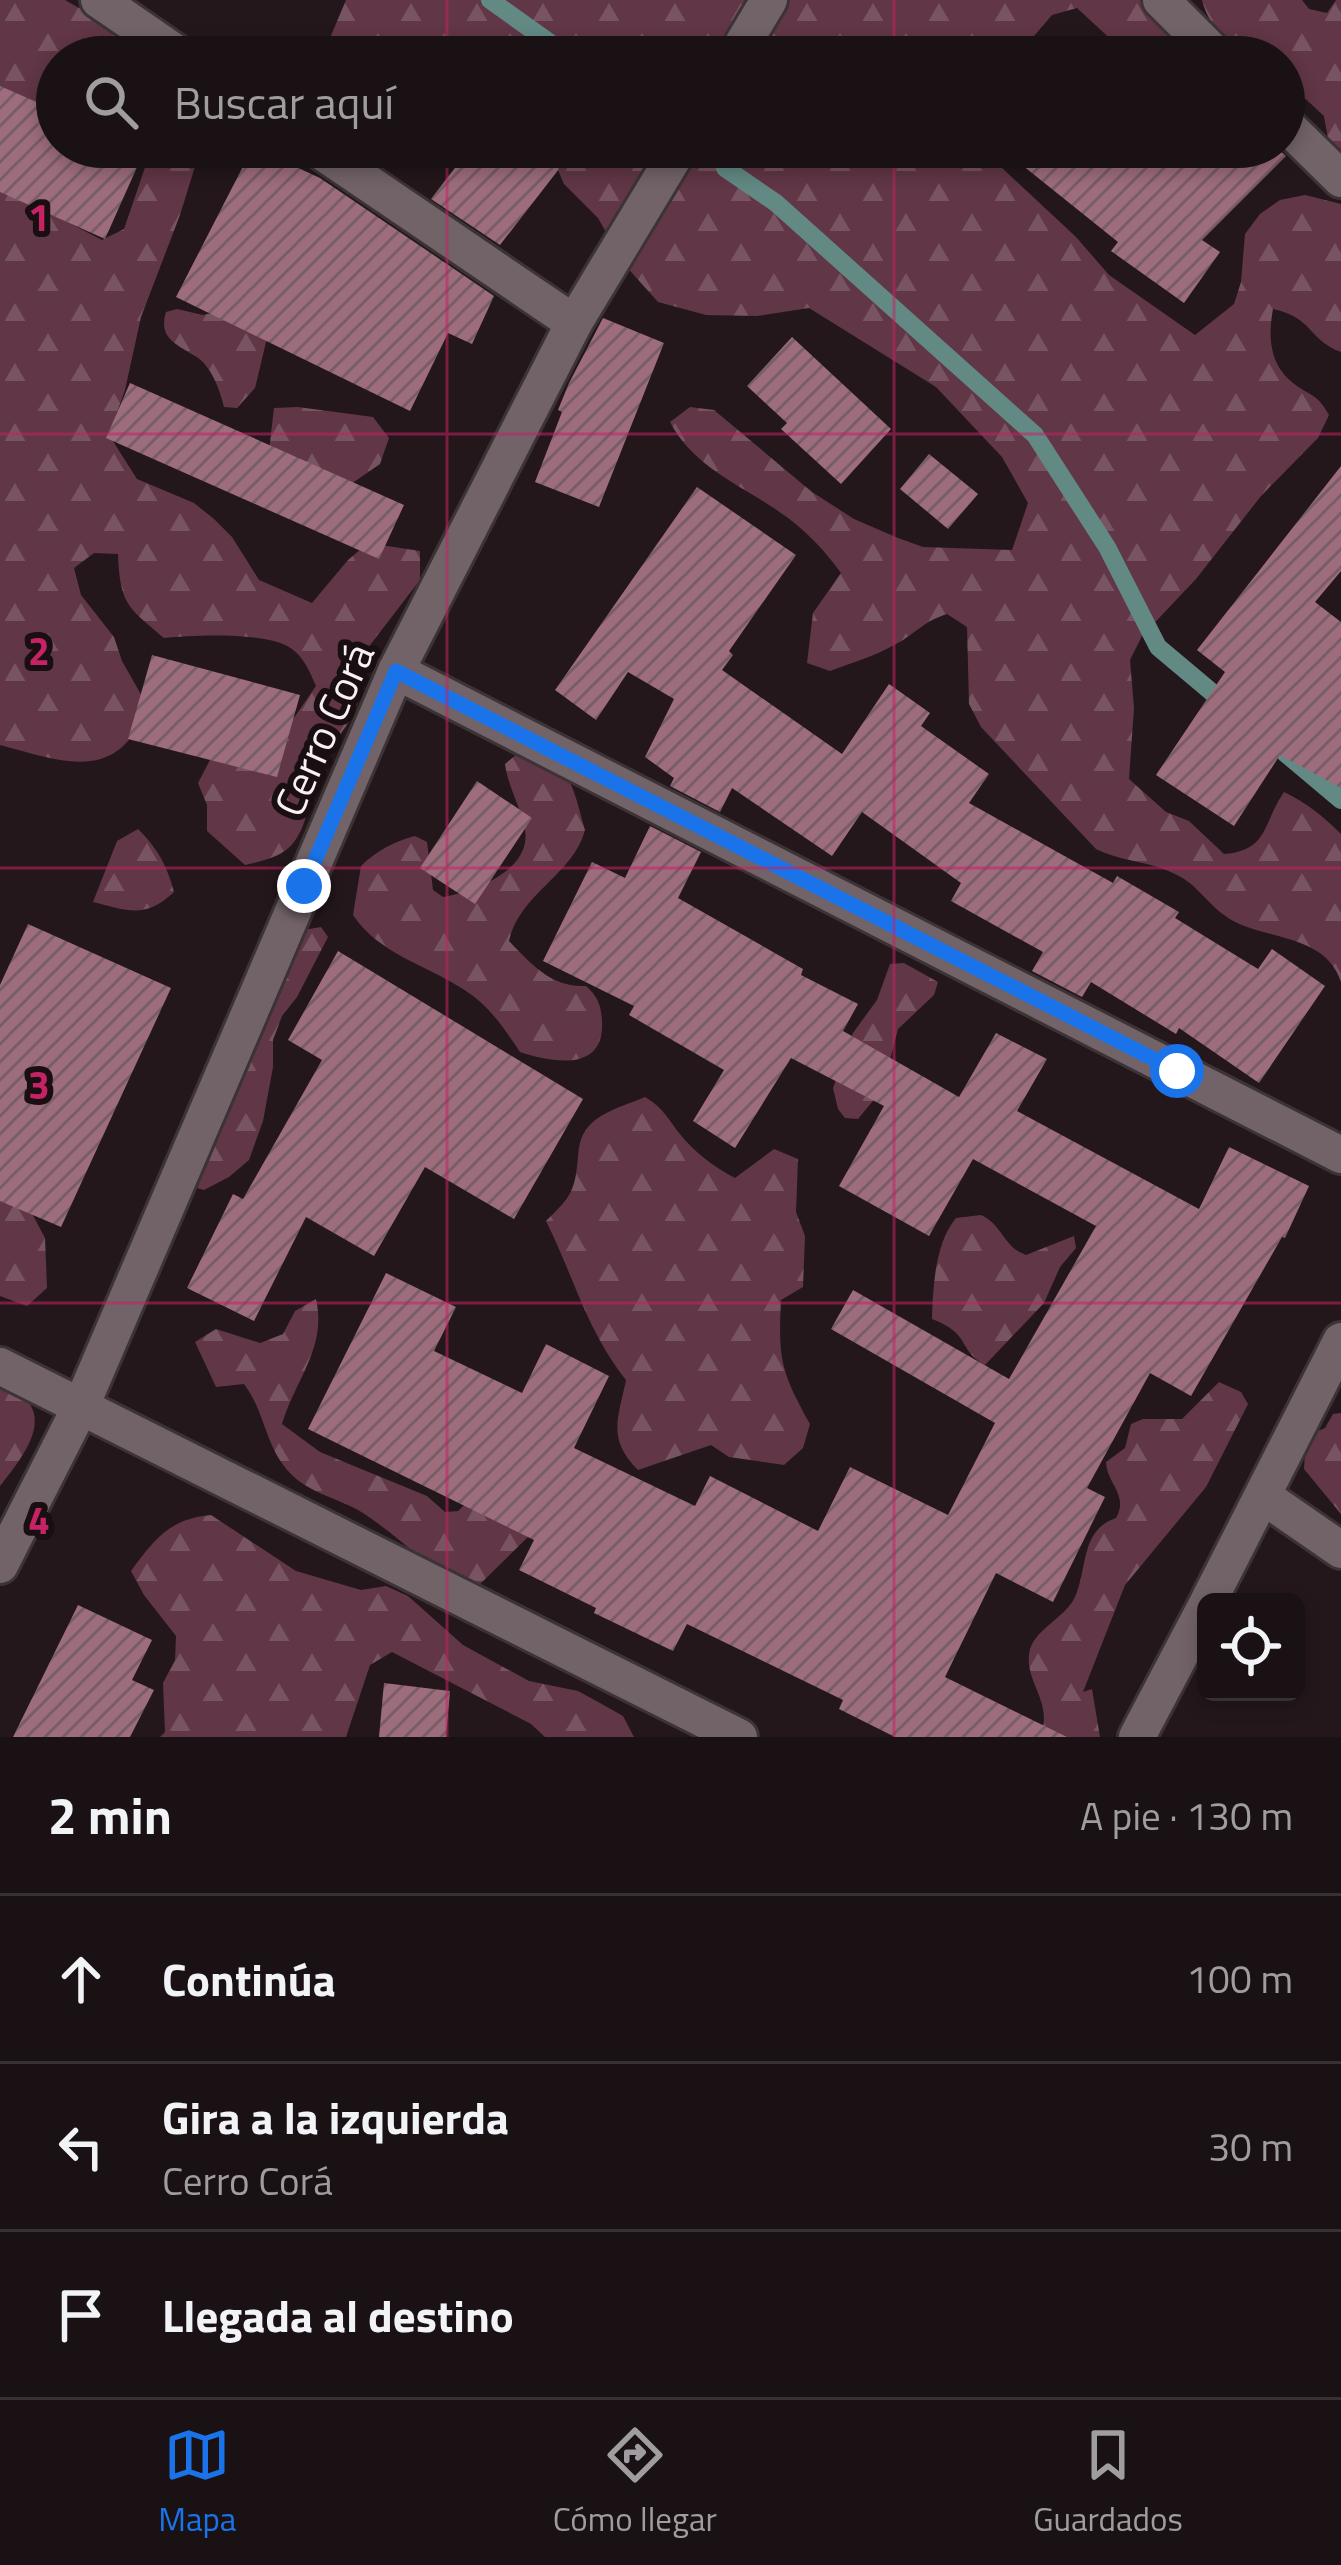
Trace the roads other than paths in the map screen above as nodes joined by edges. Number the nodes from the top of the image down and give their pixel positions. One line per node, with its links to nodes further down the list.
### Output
1 (98, 0): 4 (street)
2 (769, 0): 5 (street)
3 (1160, 0): 6 (street)
4 (151, 36)
5 (748, 36)
6 (1197, 36)
7 (1305, 143): 10 (street)
8 (346, 168): 11 (street)
9 (667, 168): 11 (street, Cerro Corá)
10 (1341, 179)
11 (574, 323): 12 (street, Cerro Corá)
12 (396, 671): 13 (street); 16 (street, Cerro Corá)
13 (1341, 1155)
14 (1341, 1341): 17 (street)
15 (0, 1366): 16 (street)
16 (82, 1404): 19 (street, Cerro Corá); 22 (street)
17 (1263, 1496): 18 (street); 20 (street)
18 (1341, 1550)
19 (0, 1565)
20 (1213, 1593)
21 (1197, 1623): 23 (street)
22 (739, 1737)
23 (1137, 1737)

